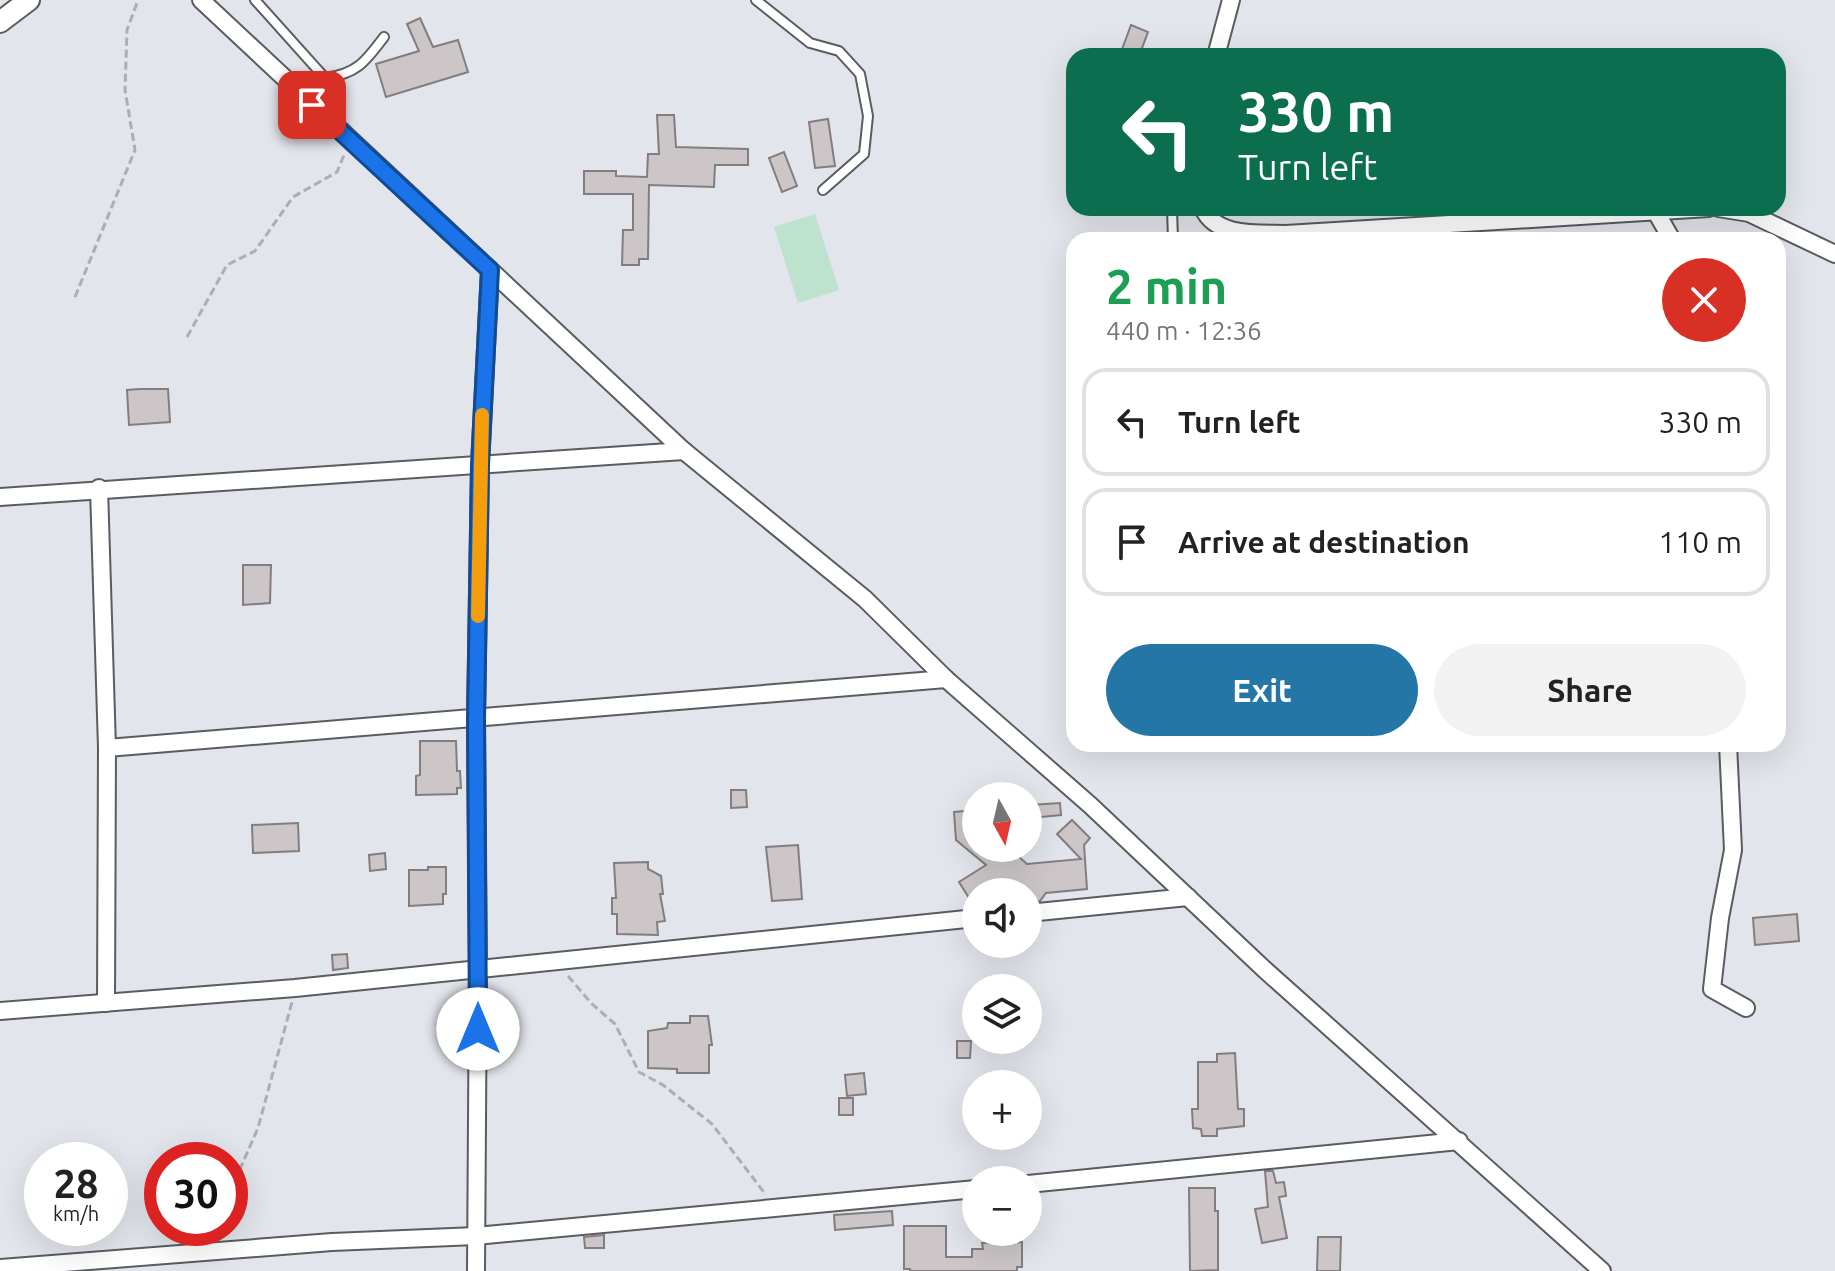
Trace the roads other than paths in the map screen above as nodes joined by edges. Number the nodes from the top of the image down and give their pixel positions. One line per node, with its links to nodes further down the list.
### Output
1 (29, 0): 6 (street)
2 (201, 0): 16 (street)
3 (255, 0): 7 (lane)
4 (756, 0): 9 (lane)
5 (1231, 0): 8 (street)
6 (0, 22)
7 (384, 37)
8 (1218, 48)
9 (823, 190)
10 (1208, 216): 13 (street)
11 (1589, 216): 14 (street)
12 (1755, 216): 15 (street)
13 (1249, 232)
14 (1320, 232)
15 (1835, 254)
16 (490, 270): 17 (street); 18 (street)
17 (684, 451): 18 (street); 21 (street)
18 (480, 465): 19 (street); 22 (street)
19 (99, 488): 20 (street); 23 (street)
20 (0, 497)
21 (946, 679): 22 (street); 25 (street)
22 (476, 720): 23 (street); 28 (street)
23 (107, 748): 29 (street)
24 (1728, 752): 30 (street)
25 (1188, 897): 26 (street); 32 (street)
26 (1042, 912)
27 (962, 919): 28 (street)
28 (478, 970): 29 (street); 35 (street)
29 (106, 1003): 31 (street)
30 (1746, 1008)
31 (0, 1011)
32 (1459, 1141): 33 (street); 38 (street)
33 (1042, 1183)
34 (962, 1190): 35 (street)
35 (476, 1236): 36 (street); 37 (street)
36 (0, 1268)
37 (476, 1271)
38 (1602, 1271)

